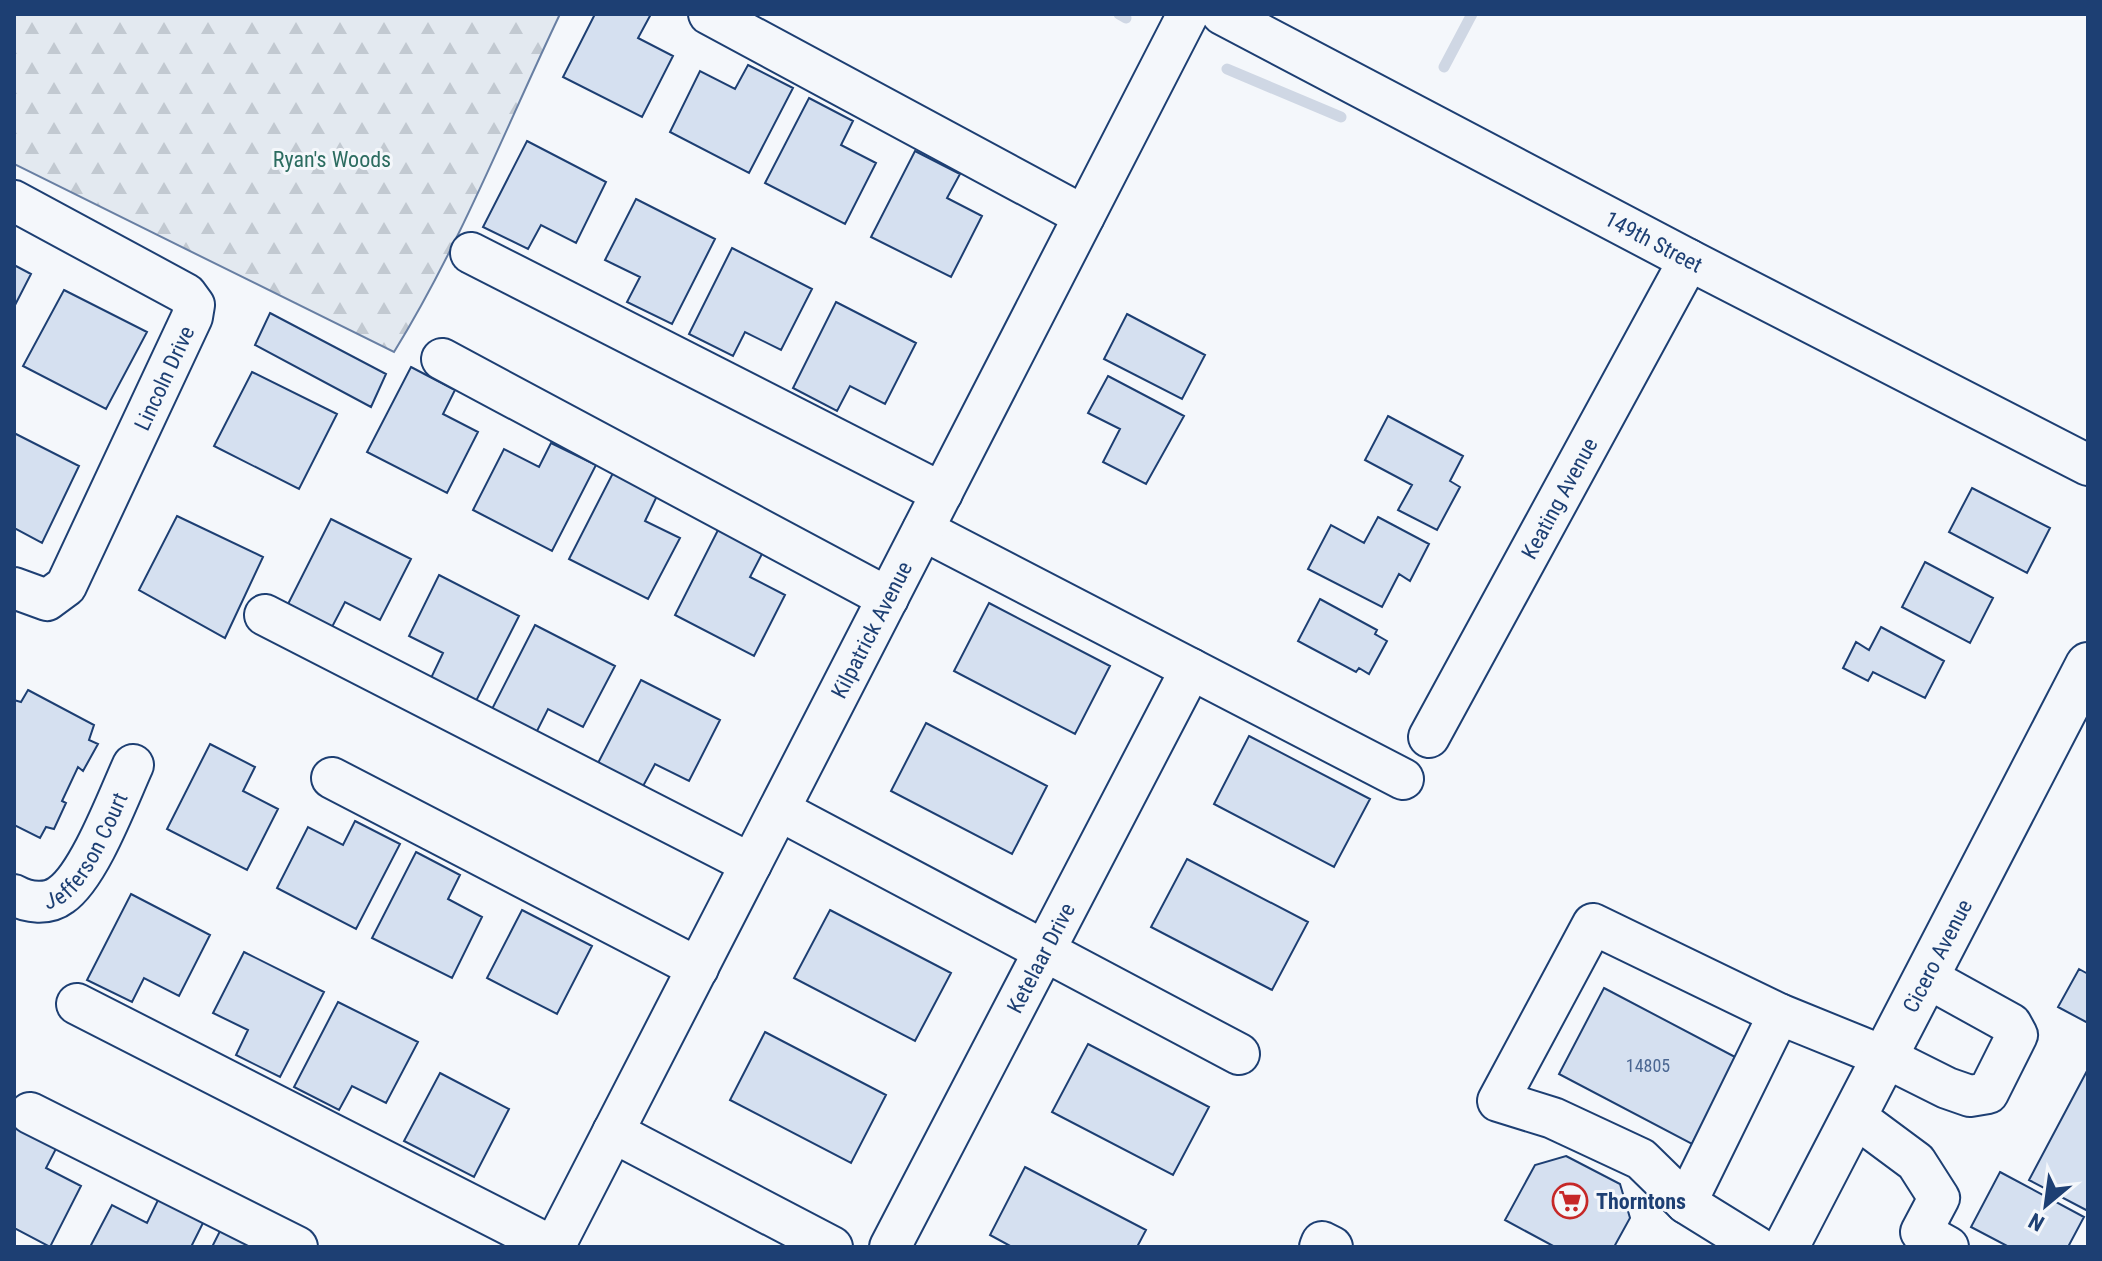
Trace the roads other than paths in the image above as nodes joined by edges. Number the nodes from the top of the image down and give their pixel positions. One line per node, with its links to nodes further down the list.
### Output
1 (709, 14): 5 (street)
2 (1188, 14): 5 (street, Kilpatrick Avenue)
3 (1222, 14): 7 (street, 149th Street)
4 (14, 201): 12 (street, Lincoln Drive)
5 (1084, 216): 10 (street, Kilpatrick Avenue)
6 (471, 253): 10 (street)
7 (1689, 260): 9 (street, 149th Street); 17 (street, Keating Avenue)
8 (442, 359): 13 (street)
9 (2088, 465)
10 (942, 493): 11 (street, Kilpatrick Avenue)
11 (923, 530): 13 (street, Kilpatrick Avenue); 16 (street)
12 (14, 588)
13 (888, 598): 21 (street, Kilpatrick Avenue)
14 (265, 615): 22 (street)
15 (2088, 665): 26 (main road, Cicero Avenue)
16 (1191, 669): 20 (street); 24 (street, Ketelaar Drive)
17 (1429, 737)
18 (133, 765): 23 (street, Jefferson Court)
19 (332, 778): 25 (street)
20 (1403, 779)
21 (779, 810): 22 (street, Kilpatrick Avenue); 24 (street)
22 (751, 864): 25 (street, Kilpatrick Avenue)
23 (14, 895)
24 (1044, 951): 29 (street); 38 (street, Ketelaar Drive)
25 (698, 968): 33 (street, Kilpatrick Avenue)
26 (1926, 977): 30 (main road, Cicero Avenue); 30 (street)
27 (77, 1004): 36 (street)
28 (1779, 1014): 30 (street); 34 (street); 34 (street)
29 (1239, 1054)
30 (1885, 1057): 32 (main road, Cicero Avenue)
31 (30, 1113): 35 (street)
32 (1854, 1116): 42 (main road, Cicero Avenue); 43 (street)
33 (613, 1132): 36 (street, Kilpatrick Avenue); 37 (street)
34 (1686, 1203): 41 (street)
35 (297, 1247)
36 (554, 1247)
37 (832, 1247)
38 (890, 1247)
39 (1320, 1247): 40 (street)
40 (1332, 1247)
41 (1757, 1247)
42 (1786, 1247)
43 (1948, 1247)

